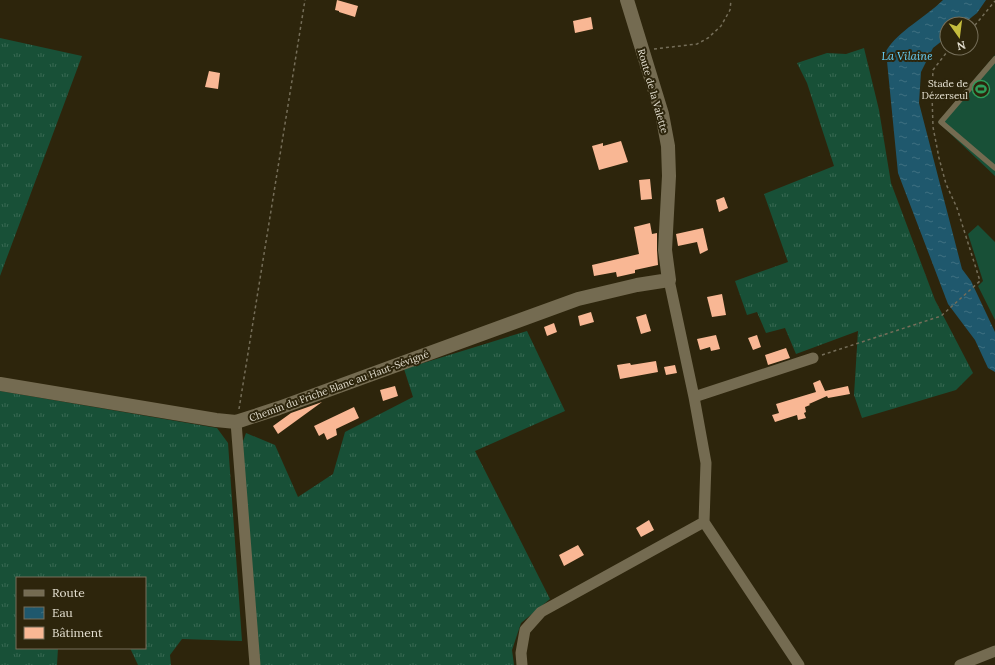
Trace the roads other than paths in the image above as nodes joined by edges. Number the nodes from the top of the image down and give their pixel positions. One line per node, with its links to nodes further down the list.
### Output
1 (627, 0): 4 (street, Route de la Valette)
2 (995, 59): 3 (lane)
3 (995, 168)
4 (669, 280): 7 (street); 8 (street, Chemin du Friche Blanc au Haut-Sévigné)
5 (813, 358): 7 (street)
6 (0, 384): 8 (street, Chemin du Friche Blanc au Haut-Sévigné)
7 (694, 397): 9 (street)
8 (236, 422): 11 (street)
9 (704, 522): 12 (street); 13 (street)
10 (995, 651): 14 (street)
11 (255, 665)
12 (522, 665)
13 (799, 665)
14 (960, 665)

